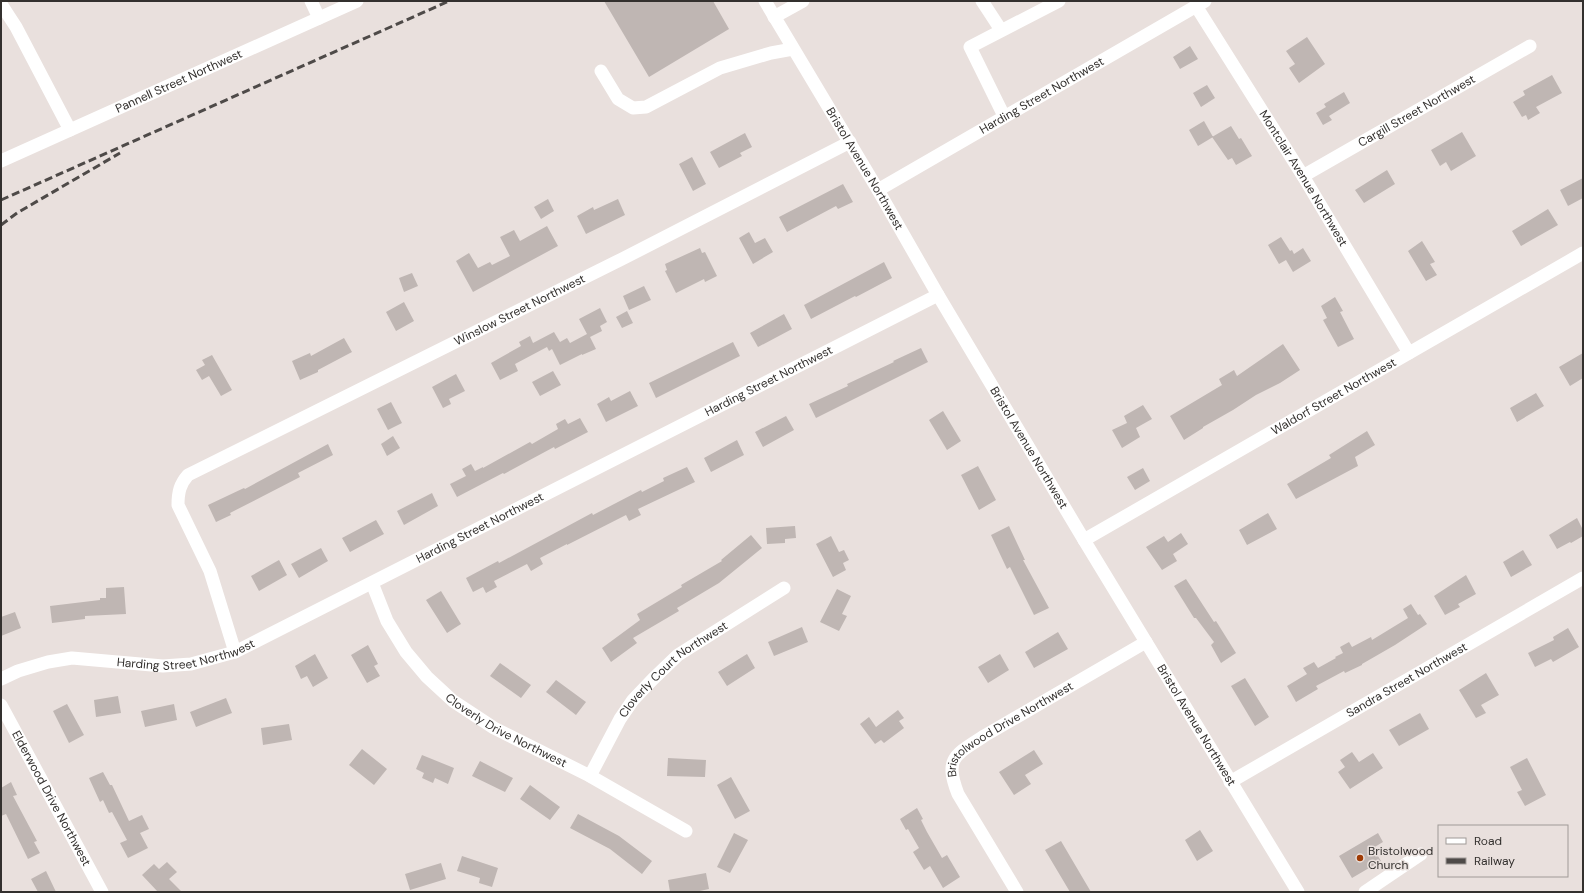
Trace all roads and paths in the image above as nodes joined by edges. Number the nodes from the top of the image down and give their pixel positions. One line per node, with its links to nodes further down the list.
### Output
1 (311, 1): 10 (street)
2 (358, 1): 10 (street, Pannell Street Northwest)
3 (765, 1): 9 (street, Bristol Avenue Northwest)
4 (803, 1): 9 (street)
5 (982, 1): 11 (street)
6 (1058, 1): 11 (street)
7 (1, 4): 16 (street)
8 (1200, 4): 15 (street, Harding Street Northwest); 19 (street, Montclair Avenue Northwest)
9 (774, 17): 13 (street, Bristol Avenue Northwest)
10 (318, 18): 16 (street, Pannell Street Northwest)
11 (1001, 30): 15 (street)
12 (1530, 46): 19 (street, Cargill Street Northwest)
13 (794, 48): 14 (street); 17 (street, Bristol Avenue Northwest)
14 (601, 71)
15 (1004, 116): 20 (street, Harding Street Northwest)
16 (70, 130): 18 (street, Pannell Street Northwest)
17 (850, 142): 20 (street, Bristol Avenue Northwest); 29 (street, Winslow Street Northwest)
18 (1, 161)
19 (1303, 176): 23 (street, Montclair Avenue Northwest)
20 (878, 190): 22 (street, Bristol Avenue Northwest)
21 (1583, 253): 23 (street, Waldorf Street Northwest)
22 (938, 295): 24 (street, Bristol Avenue Northwest); 26 (street, Harding Street Northwest)
23 (1409, 353): 24 (street, Waldorf Street Northwest)
24 (1084, 540): 28 (street, Bristol Avenue Northwest)
25 (1583, 578): 33 (street, Sandra Street Northwest)
26 (372, 583): 29 (street, Harding Street Northwest); 32 (street, Cloverly Drive Northwest)
27 (784, 588): 32 (street, Cloverly Court Northwest)
28 (1146, 642): 33 (street, Bristol Avenue Northwest); 37 (street, Bristolwood Drive Northwest)
29 (235, 652): 30 (street, Harding Street Northwest)
30 (1, 679)
31 (1, 705): 36 (street, Elderwood Drive Northwest)
32 (590, 776): 34 (street, Cloverly Drive Northwest)
33 (1230, 782): 38 (street, Bristol Avenue Northwest)
34 (686, 831)
35 (1421, 854): 39 (street)
36 (102, 892)
37 (1017, 892)
38 (1298, 892)
39 (1365, 892)

